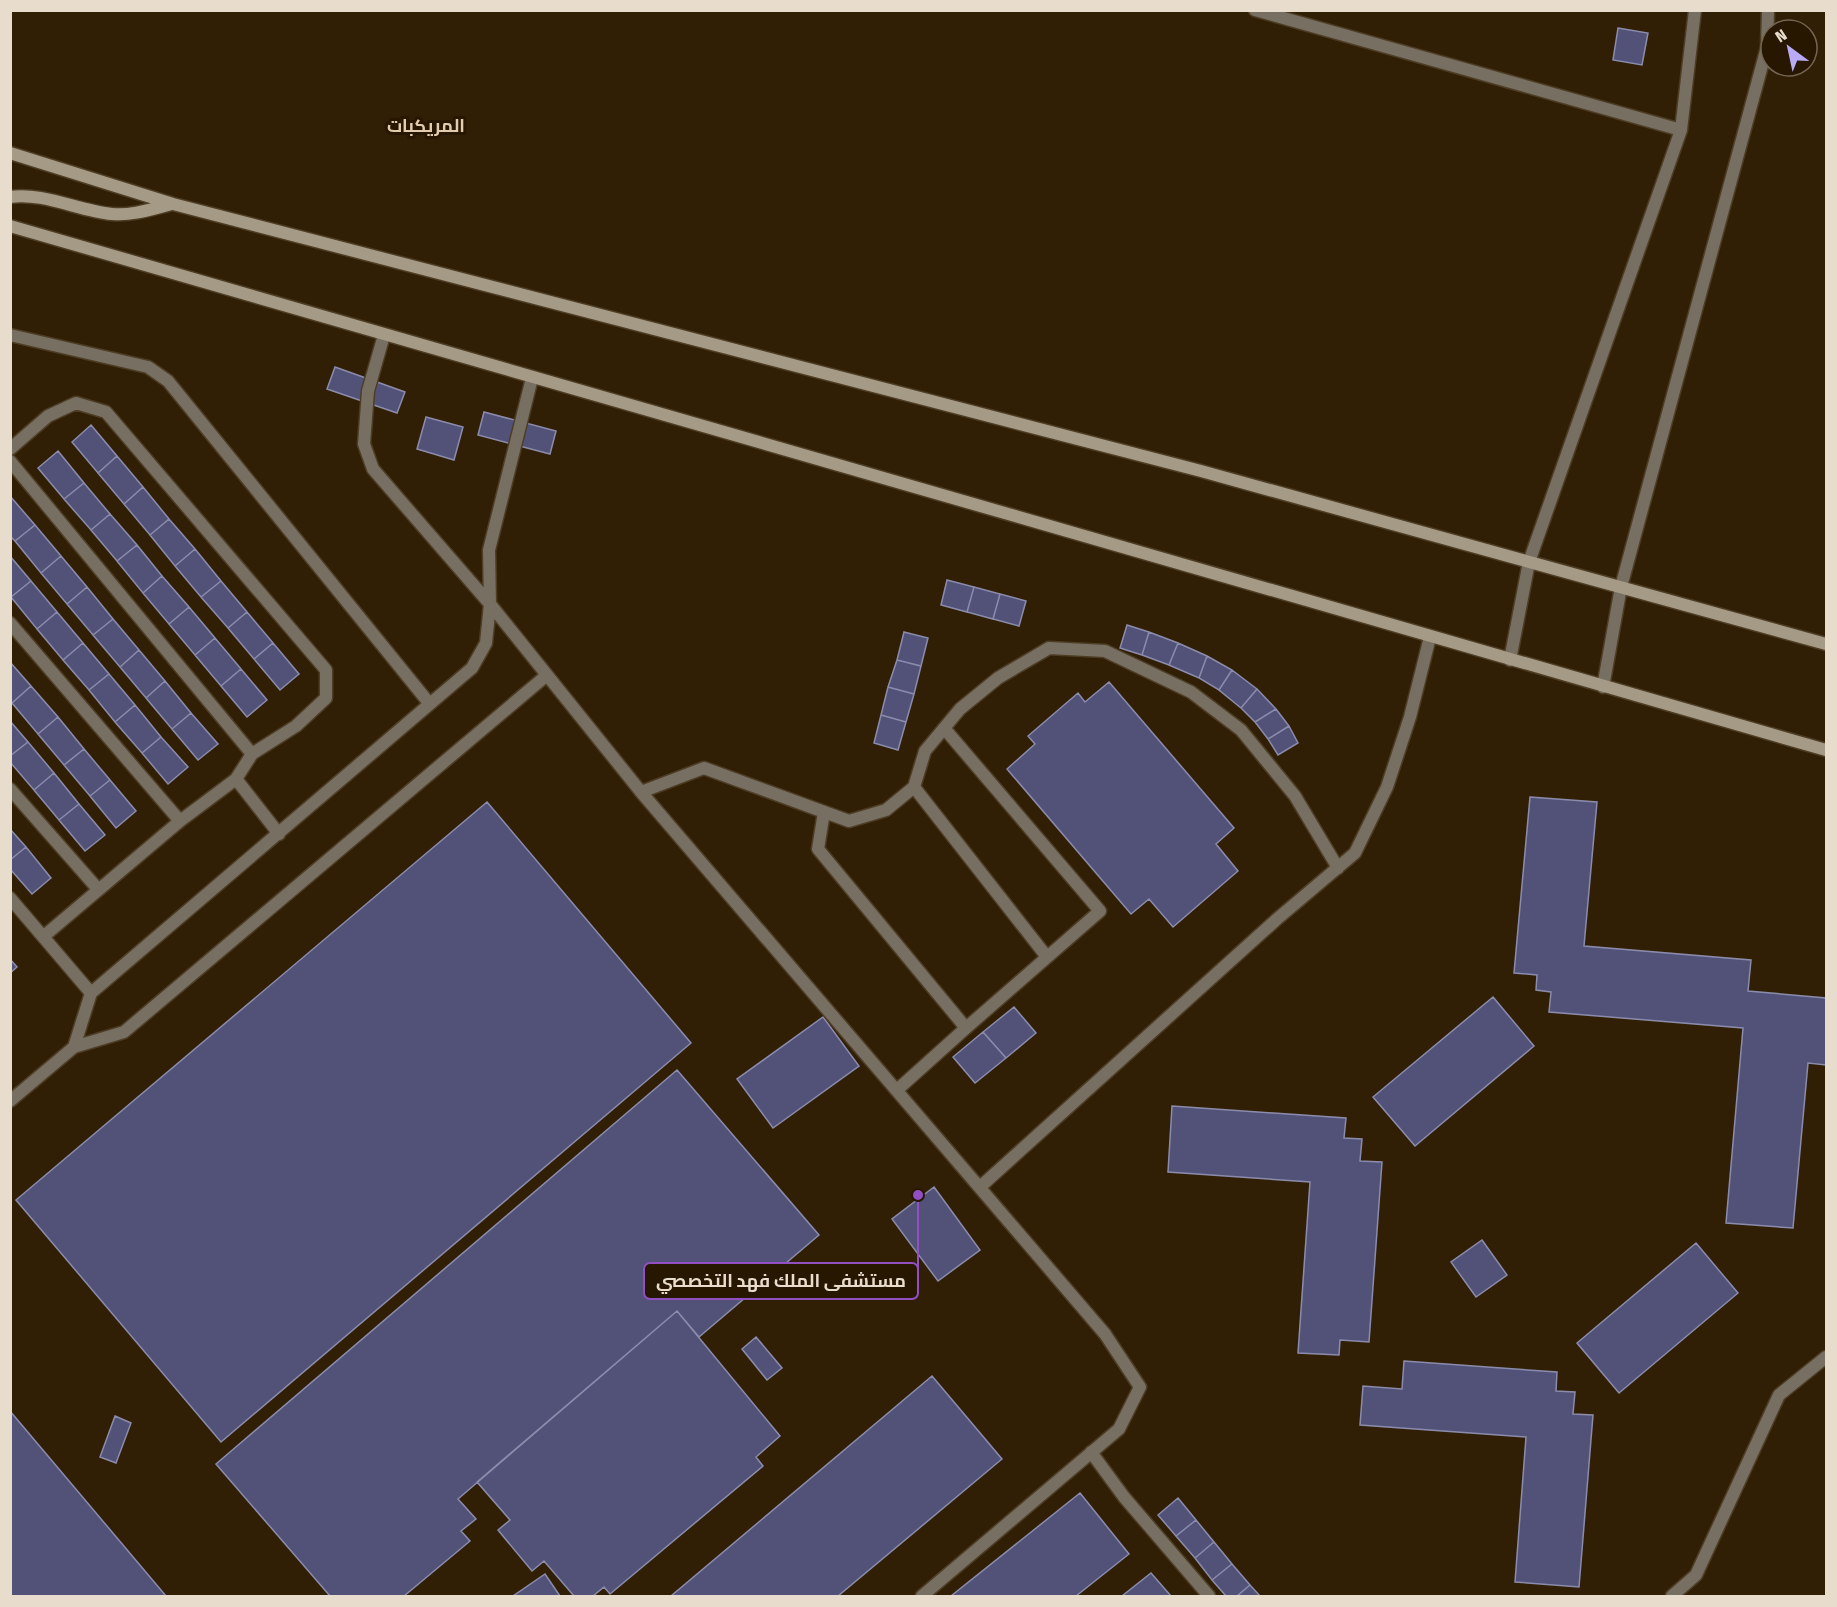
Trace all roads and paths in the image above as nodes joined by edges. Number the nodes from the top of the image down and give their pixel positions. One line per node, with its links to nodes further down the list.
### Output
1 (1255, 10): 4 (street)
2 (1695, 10): 4 (street)
3 (1768, 10): 15 (street)
4 (1682, 130): 14 (street)
5 (10, 153): 7 (street)
6 (10, 197): 7 (street)
7 (173, 204): 14 (street)
8 (10, 226): 10 (street)
9 (10, 335): 23 (street)
10 (384, 335): 11 (street); 16 (street)
11 (532, 378): 16 (street); 18 (street)
12 (10, 449): 26 (street)
13 (10, 461): 26 (street)
14 (1529, 562): 15 (street); 20 (street)
15 (1622, 587): 19 (street); 22 (street)
16 (490, 604): 21 (street); 23 (street)
17 (10, 623): 32 (street)
18 (1430, 637): 20 (street); 34 (street)
19 (1827, 644)
20 (1510, 660): 22 (street)
21 (547, 675): 30 (street); 41 (street)
22 (1603, 687): 25 (street)
23 (429, 703): 33 (street)
24 (944, 728): 28 (street); 34 (street); 38 (street)
25 (1827, 750)
26 (252, 754): 27 (street)
27 (236, 779): 32 (street); 33 (street)
28 (914, 787): 31 (street); 38 (street)
29 (10, 789): 35 (street)
30 (641, 792): 31 (street); 42 (street)
31 (824, 812): 40 (street)
32 (180, 820): 35 (street)
33 (279, 834): 39 (street)
34 (1338, 868): 44 (street)
35 (97, 888): 37 (street)
36 (10, 898): 37 (street)
37 (44, 936): 39 (street)
38 (1047, 957): 40 (street)
39 (91, 993): 41 (street)
40 (966, 1028): 42 (street)
41 (74, 1047): 43 (street)
42 (897, 1090): 44 (street)
43 (10, 1101)
44 (980, 1187): 46 (street)
45 (1827, 1357): 49 (street)
46 (1091, 1452): 47 (street); 48 (street)
47 (922, 1596)
48 (1209, 1596)
49 (1671, 1596)

